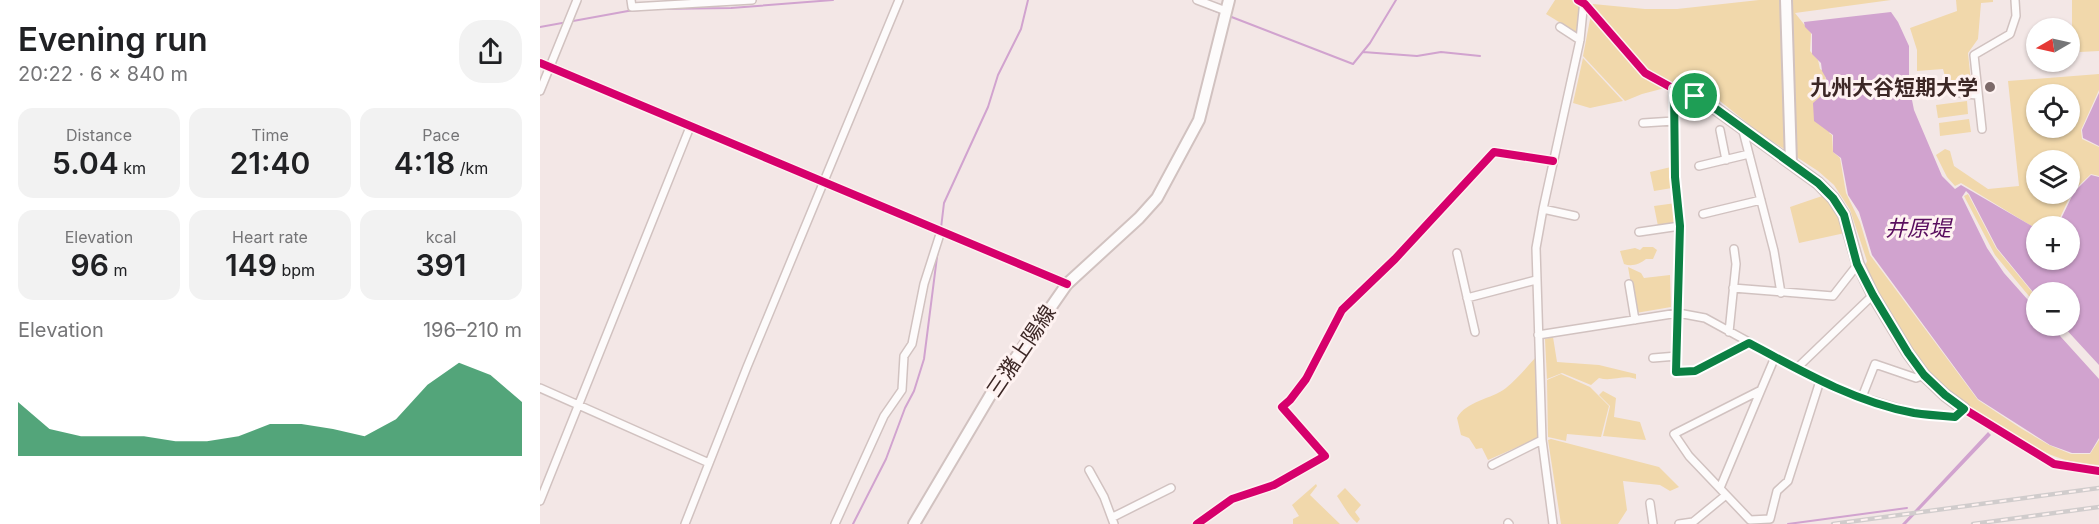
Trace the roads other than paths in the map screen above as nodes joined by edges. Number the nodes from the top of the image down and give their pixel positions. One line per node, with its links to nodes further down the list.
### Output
1 (577, 0): 14 (street)
2 (631, 0): 3 (street)
3 (752, 0)
4 (899, 0): 30 (street)
5 (1197, 0): 10 (street)
6 (1229, 0): 10 (main road, 三潴上陽線)
7 (1786, 0): 28 (main road)
8 (2015, 0): 18 (street)
9 (1583, 1): 12 (street); 16 (street)
10 (1226, 11): 42 (main road, 三潴上陽線)
11 (1560, 27): 12 (street)
12 (1580, 40): 27 (street)
13 (540, 63): 14 (street)
14 (550, 67): 17 (street); 21 (street)
15 (1946, 88): 18 (street)
16 (1674, 89): 19 (street); 24 (main road)
17 (540, 91)
18 (1978, 95): 22 (street)
19 (1674, 121): 20 (street); 35 (street)
20 (1643, 123)
21 (690, 127): 30 (street); 63 (street)
22 (1982, 129)
23 (1720, 130): 26 (street)
24 (1743, 130): 25 (street); 28 (main road)
25 (1749, 154): 26 (street); 31 (street)
26 (1726, 160): 29 (street)
27 (1553, 161): 32 (street); 80 (street)
28 (1791, 163): 40 (main road)
29 (1699, 166)
30 (824, 182): 36 (street); 66 (street)
31 (1761, 200): 33 (street); 45 (street)
32 (1543, 209): 34 (street); 41 (street)
33 (1703, 213)
34 (1575, 216)
35 (1680, 226): 37 (street); 48 (street)
36 (941, 231): 42 (street); 78 (street)
37 (1639, 232)
38 (1734, 249): 44 (street)
39 (1456, 253): 47 (street)
40 (1857, 264): 45 (street); 46 (main road)
41 (1536, 280): 47 (street); 52 (street)
42 (1067, 284): 79 (main road, 三潴上陽線)
43 (1629, 284): 49 (street)
44 (1733, 288): 45 (street); 51 (street)
45 (1781, 293)
46 (1873, 295): 57 (street); 58 (main road)
47 (1467, 298): 50 (street)
48 (1678, 313): 49 (street); 51 (street); 54 (street)
49 (1635, 320): 52 (street)
50 (1475, 332)
51 (1729, 332): 53 (street)
52 (1538, 335): 65 (street)
53 (1749, 343): 54 (street); 55 (street)
54 (1677, 356): 56 (street)
55 (1775, 357): 57 (street); 61 (street)
56 (1653, 358)
57 (1797, 368): 59 (street)
58 (1924, 375): 62 (street); 64 (main road)
59 (1820, 381): 62 (street); 72 (street)
60 (540, 388): 63 (street)
61 (1761, 390): 71 (street); 71 (street)
62 (1863, 398): 64 (street)
63 (579, 405): 66 (street); 73 (street)
64 (1964, 409): 69 (street)
65 (1542, 440): 67 (street); 81 (street)
66 (709, 463): 77 (street)
67 (1492, 465)
68 (1089, 470): 75 (street)
69 (2099, 471)
70 (1172, 488): 75 (street)
71 (1720, 488): 72 (street)
72 (1726, 495): 76 (street)
73 (540, 501)
74 (1650, 503): 82 (street)
75 (1113, 521)
76 (1693, 523): 83 (street)
77 (684, 524)
78 (835, 524)
79 (914, 524)
80 (1197, 524)
81 (1553, 524)
82 (1653, 524)
83 (1679, 524)

